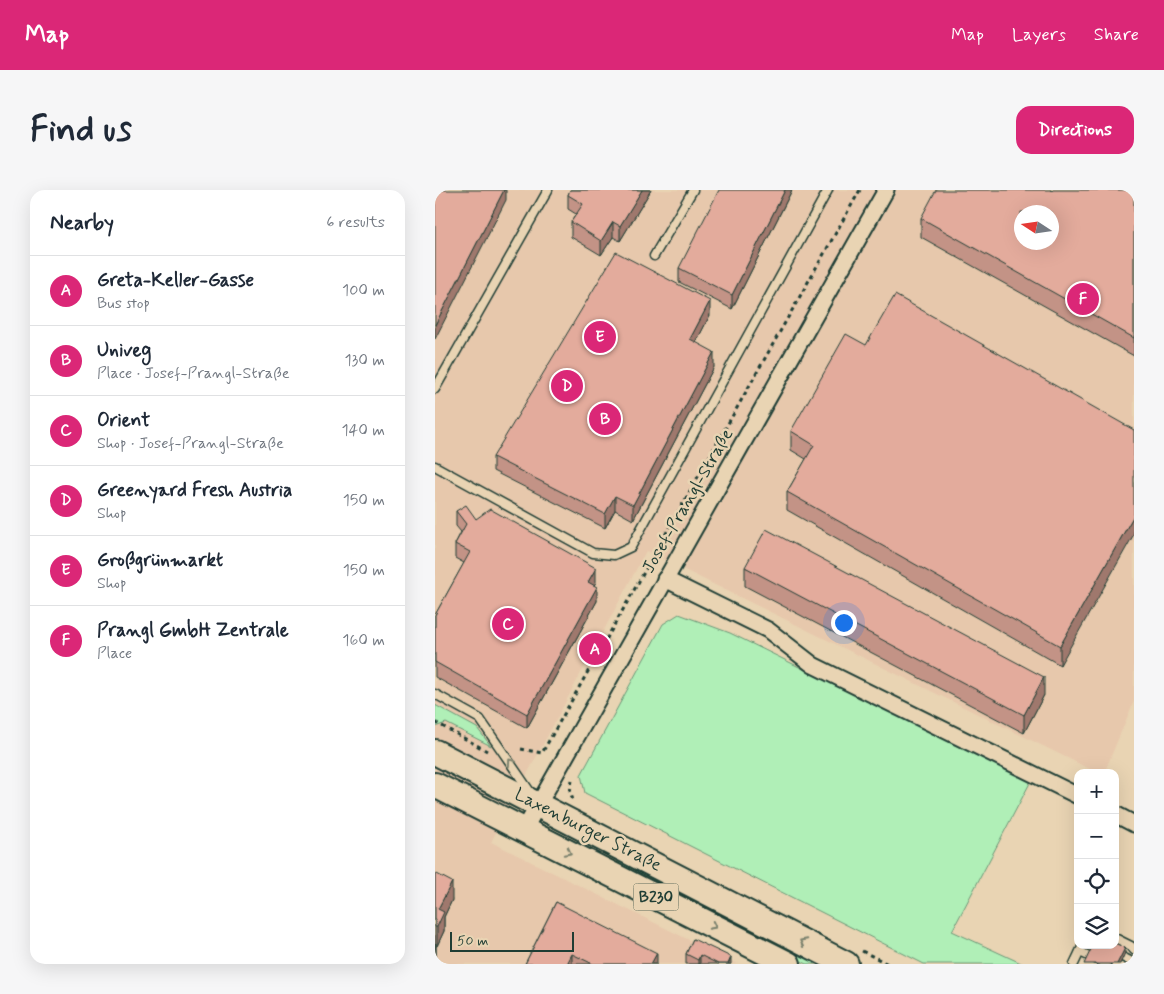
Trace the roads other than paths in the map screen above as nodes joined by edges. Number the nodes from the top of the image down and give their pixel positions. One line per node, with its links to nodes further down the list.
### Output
1 (548, 190): 6 (lane)
2 (693, 190): 5 (lane)
3 (828, 190): 7 (lane)
4 (886, 190): 8 (street, Josef-Prangl-Straße)
5 (654, 256)
6 (435, 389)
7 (435, 466)
8 (665, 579): 12 (street); 13 (street, Josef-Prangl-Straße)
9 (435, 694): 13 (lane, one-way to 9)
10 (435, 752): 13 (main road, Laxenburger Straße / B230)
11 (435, 785): 16 (main road, Laxenburger Straße / B230)
12 (1074, 794)
13 (538, 803): 16 (street, Josef-Prangl-Straße); 24 (main road, Laxenburger Straße / B230, one-way to 13)
14 (1119, 816): 15 (street)
15 (1134, 824)
16 (525, 830): 23 (main road, Laxenburger Straße / B230, one-way to 23)
17 (1119, 940): 21 (lane)
18 (1082, 949): 25 (lane)
19 (1084, 949): 26 (lane)
20 (1107, 949): 22 (lane)
21 (1134, 950)
22 (1134, 963)
23 (788, 964)
24 (846, 964)
25 (1075, 964)
26 (1106, 964)

